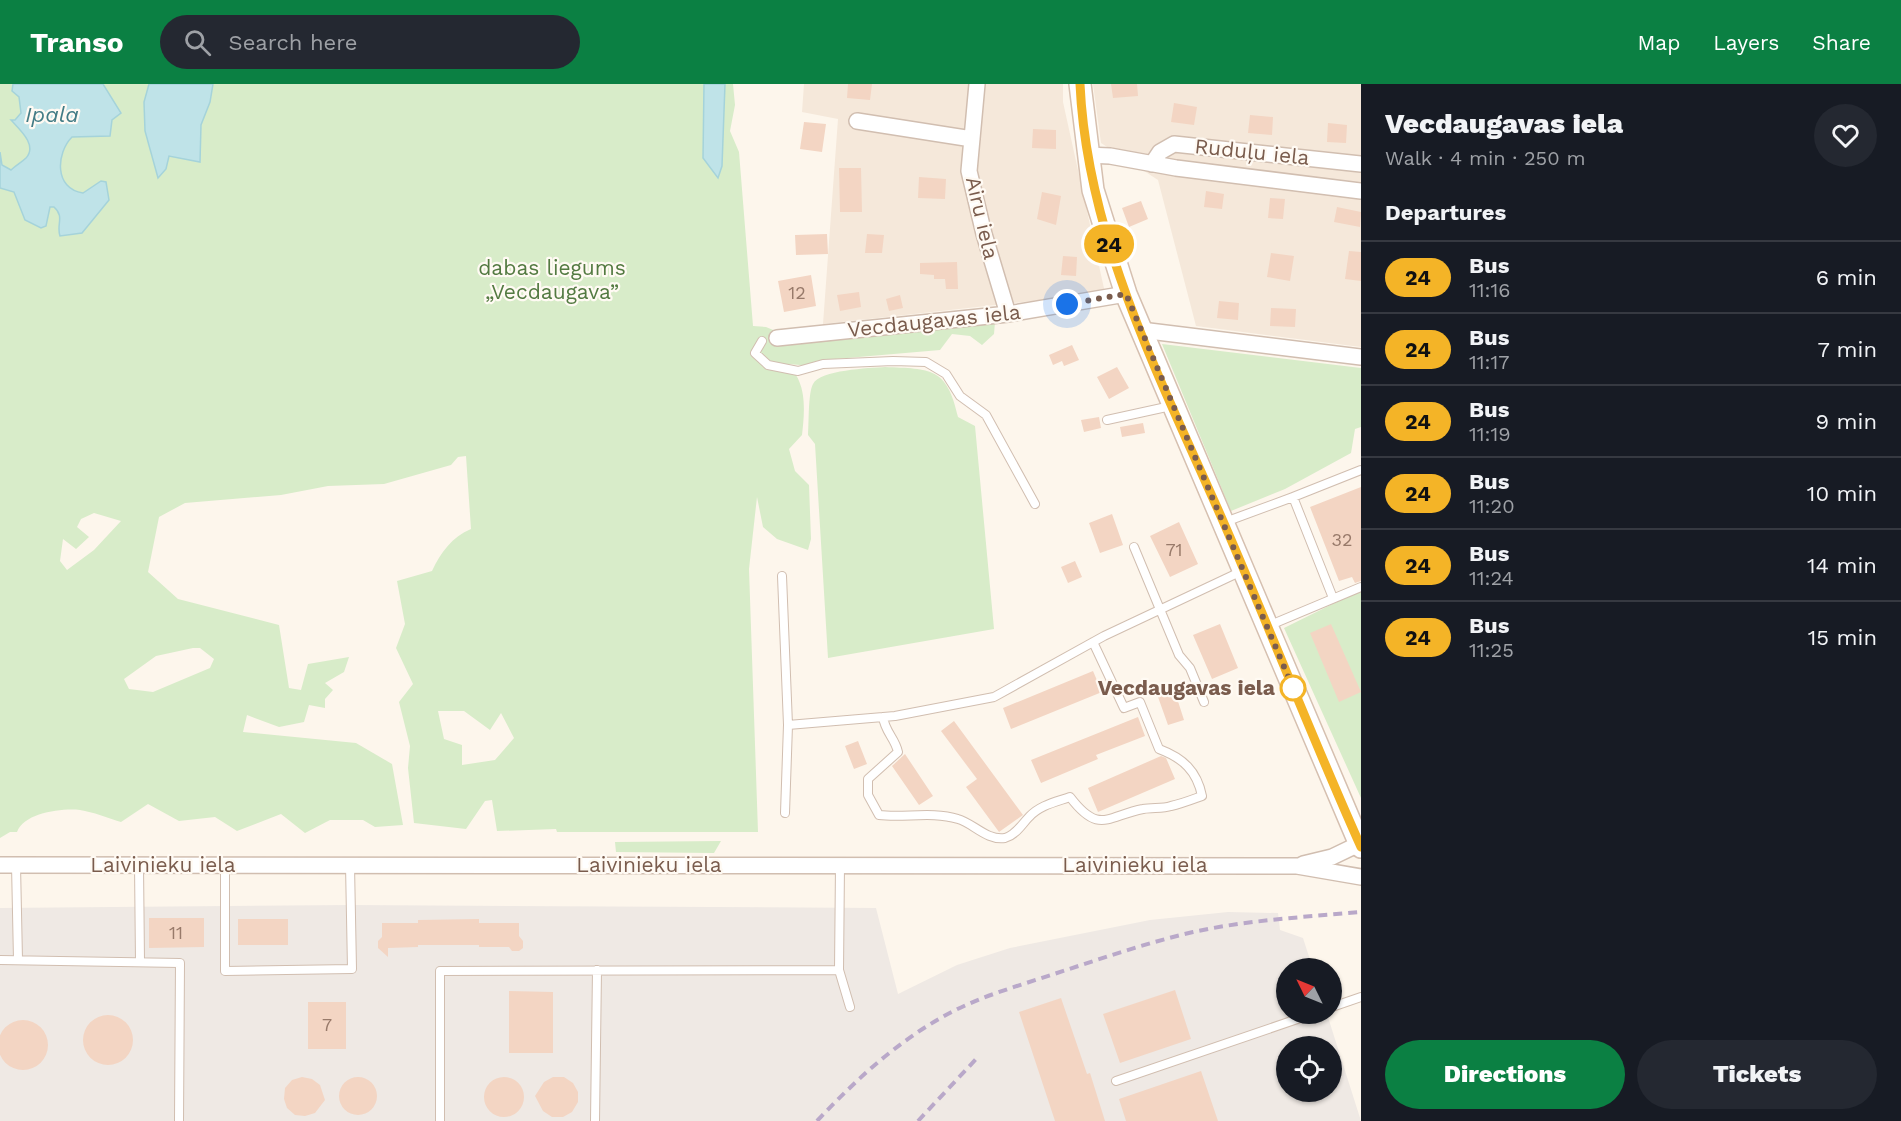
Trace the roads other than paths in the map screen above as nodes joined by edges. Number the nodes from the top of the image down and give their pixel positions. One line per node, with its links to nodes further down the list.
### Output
1 (977, 84): 4 (street, Airu iela)
2 (1080, 84): 5 (main road)
3 (857, 121): 4 (street)
4 (972, 139): 10 (street, Airu iela)
5 (1087, 155): 6 (street, Ruduļu iela); 9 (main road)
6 (1152, 164): 7 (street, Ruduļu iela); 8 (street, Ruduļu iela)
7 (1361, 164)
8 (1361, 191)
9 (1126, 294): 10 (street, Vecdaugavas iela); 11 (main road)
10 (1008, 314): 12 (street, Vecdaugavas iela)
11 (1141, 330): 13 (street); 14 (main road)
12 (770, 340): 18 (lane)
13 (1361, 357)
14 (1172, 405): 15 (lane); 19 (main road)
15 (1107, 420)
16 (1361, 470): 17 (lane)
17 (1293, 497): 19 (lane); 24 (lane)
18 (1035, 504)
19 (1224, 522): 21 (main road)
20 (1134, 547): 25 (lane)
21 (1243, 570): 25 (lane); 26 (main road)
22 (782, 576): 30 (lane)
23 (1361, 587): 24 (lane)
24 (1333, 598): 26 (lane)
25 (1161, 609): 27 (lane); 28 (lane)
26 (1266, 626): 32 (main road)
27 (1093, 642): 29 (lane); 29 (lane)
28 (1204, 702)
29 (883, 717): 30 (lane)
30 (788, 725): 31 (lane)
31 (785, 813)
32 (1360, 845): 39 (street, Laivinieku iela)
33 (139, 865): 34 (street, Laivinieku iela); 38 (street, Laivinieku iela); 43 (lane)
34 (225, 865): 35 (street, Laivinieku iela); 35 (lane)
35 (350, 865): 36 (street, Laivinieku iela)
36 (840, 865): 39 (street, Laivinieku iela); 45 (lane)
37 (0, 866): 38 (street, Laivinieku iela)
38 (16, 866): 42 (lane)
39 (1298, 866): 40 (street, Laivinieku iela)
40 (1361, 877)
41 (0, 960): 42 (lane)
42 (18, 960): 43 (lane)
43 (140, 962): 51 (lane)
44 (597, 970): 45 (lane); 52 (lane); 53 (lane)
45 (839, 970): 48 (lane)
46 (1361, 997): 47 (lane)
47 (1342, 1004)
48 (850, 1007)
49 (1283, 1024): 50 (lane)
50 (1116, 1081)
51 (179, 1121)
52 (440, 1121)
53 (595, 1121)

